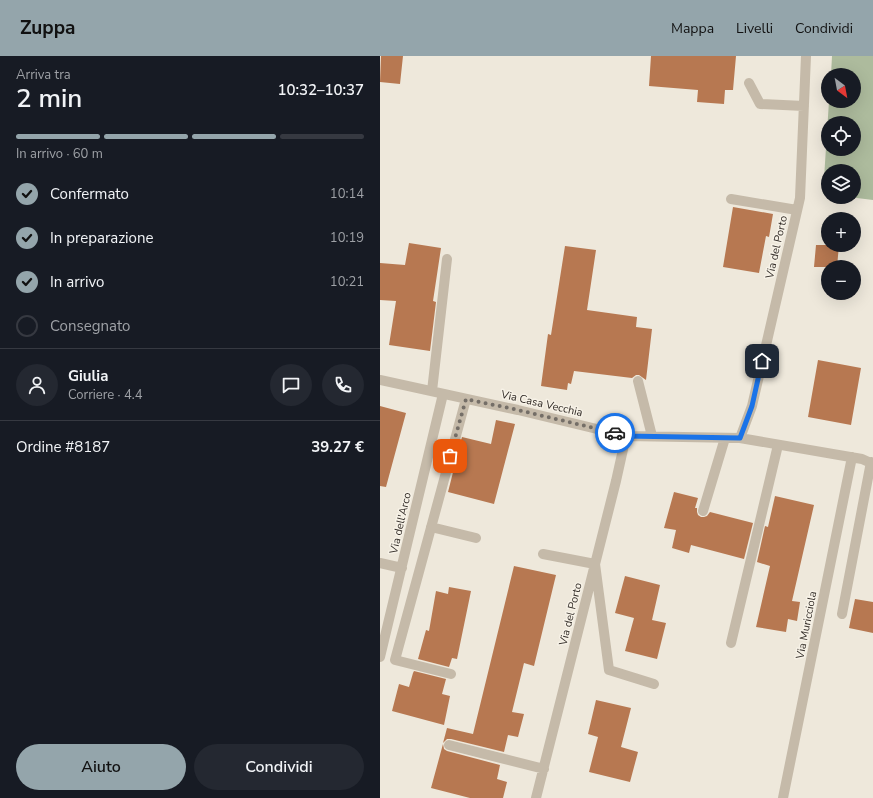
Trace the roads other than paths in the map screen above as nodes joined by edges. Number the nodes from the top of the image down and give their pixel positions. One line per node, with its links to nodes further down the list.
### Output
1 (806, 56): 3 (street, Via del Porto)
2 (749, 83): 3 (street)
3 (804, 106): 5 (street, Via del Porto)
4 (731, 199): 5 (street)
5 (797, 210): 15 (street, Via del Porto)
6 (447, 259): 9 (street)
7 (380, 380): 9 (street, Via Casa Vecchia)
8 (638, 381): 13 (street)
9 (432, 391): 10 (street, Via Casa Vecchia)
10 (442, 394): 11 (street, Via Casa Vecchia); 25 (street, Via dell'Arco)
11 (466, 399): 12 (street, Via Casa Vecchia); 20 (street)
12 (626, 436): 13 (street, Via Casa Vecchia); 24 (street, Via del Porto)
13 (652, 436): 14 (street, Via Casa Vecchia)
14 (725, 438): 15 (street, Via Casa Vecchia); 19 (street)
15 (740, 438): 16 (street, Via Casa Vecchia)
16 (778, 445): 17 (street, Via Casa Vecchia); 27 (street)
17 (852, 457): 18 (street, Via Casa Vecchia); 34 (street, Via Muricciola)
18 (872, 463): 26 (street)
19 (703, 511)
20 (431, 527): 21 (street); 29 (street)
21 (476, 538)
22 (543, 554): 24 (street)
23 (380, 562): 25 (street)
24 (595, 564): 30 (street); 32 (street, Via del Porto)
25 (402, 568): 28 (street, Via dell'Arco)
26 (842, 614)
27 (731, 644)
28 (380, 657)
29 (451, 674)
30 (654, 684)
31 (449, 745): 32 (street)
32 (544, 769): 33 (street, Via del Porto)
33 (536, 798)
34 (783, 798)

